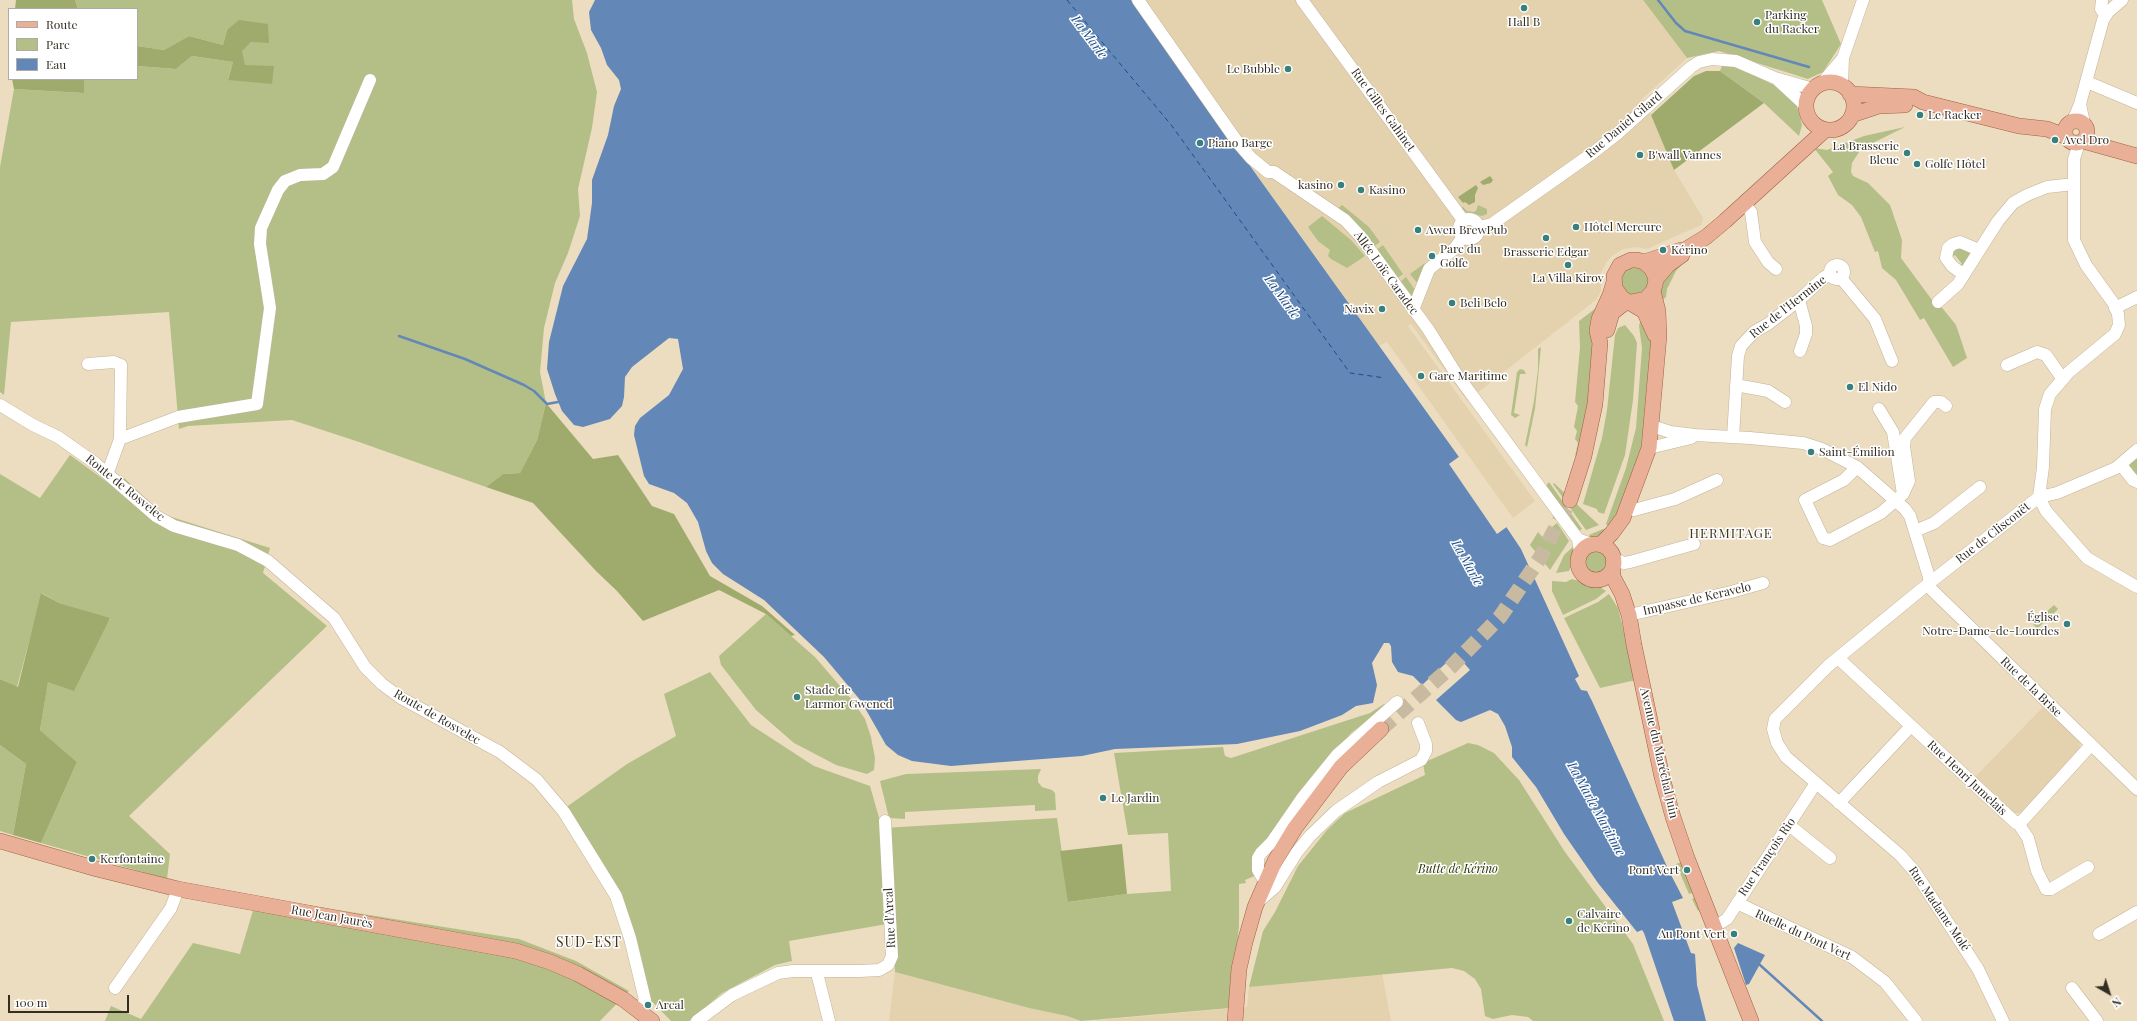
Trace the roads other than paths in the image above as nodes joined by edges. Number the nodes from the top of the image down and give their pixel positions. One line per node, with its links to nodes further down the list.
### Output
1 (1138, 0): 38 (street, Allée Loïc Caradec)
2 (1302, 0): 23 (street, Rue Gilles Gahinet)
3 (1863, 0): 7 (street)
4 (2102, 0): 6 (street)
5 (2122, 0): 6 (street)
6 (2105, 15): 10 (street)
7 (1843, 58): 11 (street); 12 (street)
8 (1775, 78): 11 (street, Rue Daniel Gilard); 15 (street, Rue Daniel Gilard); 24 (street, Rue Daniel Gilard)
9 (370, 80): 54 (street)
10 (2087, 82): 14 (street); 18 (street)
11 (1817, 86): 12 (main road); 15 (main road)
12 (1846, 89): 13 (main road); 16 (main road)
13 (1923, 102): 16 (main road); 18 (main road)
14 (2137, 103)
15 (1808, 112): 17 (main road); 20 (main road)
16 (1852, 115): 17 (main road)
17 (1826, 130): 20 (main road)
18 (2076, 136): 19 (main road); 21 (street, Rue de Cliscouët)
19 (2137, 156)
20 (1791, 160): 22 (main road)
21 (2074, 184): 26 (street); 37 (street, Rue de Cliscouët)
22 (1746, 204): 27 (main road); 29 (street)
23 (1463, 220): 24 (street); 25 (street)
24 (1479, 227): 25 (street)
25 (1463, 237): 38 (street)
26 (1979, 250): 30 (street); 30 (street)
27 (1684, 251): 28 (main road); 32 (main road)
28 (1644, 262): 31 (main road); 32 (main road)
29 (1776, 269)
30 (1964, 275): 36 (street)
31 (1614, 282): 35 (main road); 39 (main road)
32 (1655, 285): 35 (main road); 40 (main road, Avenue du Maréchal Juin)
33 (2137, 297): 37 (street)
34 (1799, 300): 41 (street); 42 (street, Rue de l'Hermine); 46 (street, Rue de l'Hermine)
35 (1629, 301): 39 (main road); 40 (main road, Avenue du Maréchal Juin)
36 (1938, 302)
37 (2115, 308): 45 (street, Rue de Cliscouët)
38 (1413, 310): 69 (street, Allée Loïc Caradec)
39 (1600, 343): 65 (main road)
40 (1658, 350): 51 (main road, Avenue du Maréchal Juin)
41 (1800, 351)
42 (1892, 361)
43 (88, 364): 54 (street)
44 (2007, 364): 45 (street)
45 (2062, 378): 64 (street, Rue de Cliscouët)
46 (1736, 385): 47 (street); 53 (street, Rue de l'Hermine)
47 (1785, 402)
48 (0, 405): 59 (street, Route de Rosvelec)
49 (1946, 406): 63 (street)
50 (1879, 409): 63 (street)
51 (1652, 426): 52 (street); 55 (main road, Avenue du Maréchal Juin)
52 (1695, 435): 53 (street); 55 (street)
53 (1733, 437): 58 (street)
54 (120, 439): 59 (street)
55 (1648, 448): 66 (main road, Avenue du Maréchal Juin)
56 (2137, 450): 57 (street)
57 (2121, 465): 61 (street); 64 (street)
58 (1857, 467): 63 (street); 63 (street)
59 (108, 472): 102 (street, Route de Rosvelec)
60 (1717, 480): 66 (street)
61 (2137, 482)
62 (1980, 488): 67 (street)
63 (1900, 497): 67 (street)
64 (2039, 497): 73 (street, Rue de Cliscouët); 74 (street)
65 (1570, 500)
66 (1625, 513): 69 (main road, Avenue du Maréchal Juin); 70 (main road, Avenue du Maréchal Juin)
67 (1915, 531): 73 (street)
68 (1694, 544): 70 (street)
69 (1588, 545): 70 (main road); 71 (main road)
70 (1613, 560): 71 (main road); 75 (main road, Avenue du Maréchal Juin)
71 (1597, 580): 76 (main road, Avenue du Maréchal Juin)
72 (1764, 583): 75 (street, Impasse de Keravelo)
73 (1928, 584): 77 (street, Rue de Cliscouët); 82 (street, Rue de la Brise)
74 (2137, 587)
75 (1629, 615): 76 (main road, Avenue du Maréchal Juin)
76 (1634, 645): 97 (main road, Avenue du Maréchal Juin)
77 (1838, 658): 80 (street, Rue Henri Jumelais); 83 (street, Rue de Cliscouët)
78 (1397, 702): 92 (street)
79 (1418, 722): 94 (street)
80 (1911, 726): 85 (street); 87 (street, Rue Henri Jumelais)
81 (1380, 729): 92 (main road)
82 (2092, 745): 84 (street, Rue de la Brise); 87 (street, Rue Henri Jumelais)
83 (1816, 783): 85 (street, Rue Madame Molé); 88 (street, Rue François Rio)
84 (2137, 789)
85 (1839, 803): 109 (street, Rue Madame Molé)
86 (885, 821): 99 (street, Rue d'Arcal)
87 (2018, 823): 91 (street)
88 (1789, 825): 90 (street); 95 (street, Rue François Rio)
89 (0, 841): 93 (main road, Rue Jean Jaurès)
90 (1830, 858)
91 (2088, 868)
92 (1265, 882): 94 (main road)
93 (178, 889): 100 (street); 102 (main road, Rue Jean Jaurès)
94 (1258, 902): 106 (main road)
95 (1737, 903): 97 (street, Rue François Rio); 108 (street, Ruelle du Pont Vert)
96 (2137, 912): 98 (street)
97 (1714, 927): 107 (main road, Avenue du Maréchal Juin)
98 (2099, 934)
99 (817, 973): 103 (street, Rue d'Arcal); 105 (street)
100 (115, 988)
101 (2072, 988): 110 (street)
102 (640, 1010): 104 (main road, Rue Jean Jaurès)
103 (704, 1019)
104 (652, 1021)
105 (829, 1021)
106 (1235, 1021)
107 (1751, 1021)
108 (1916, 1021)
109 (2003, 1021)
110 (2097, 1021)

